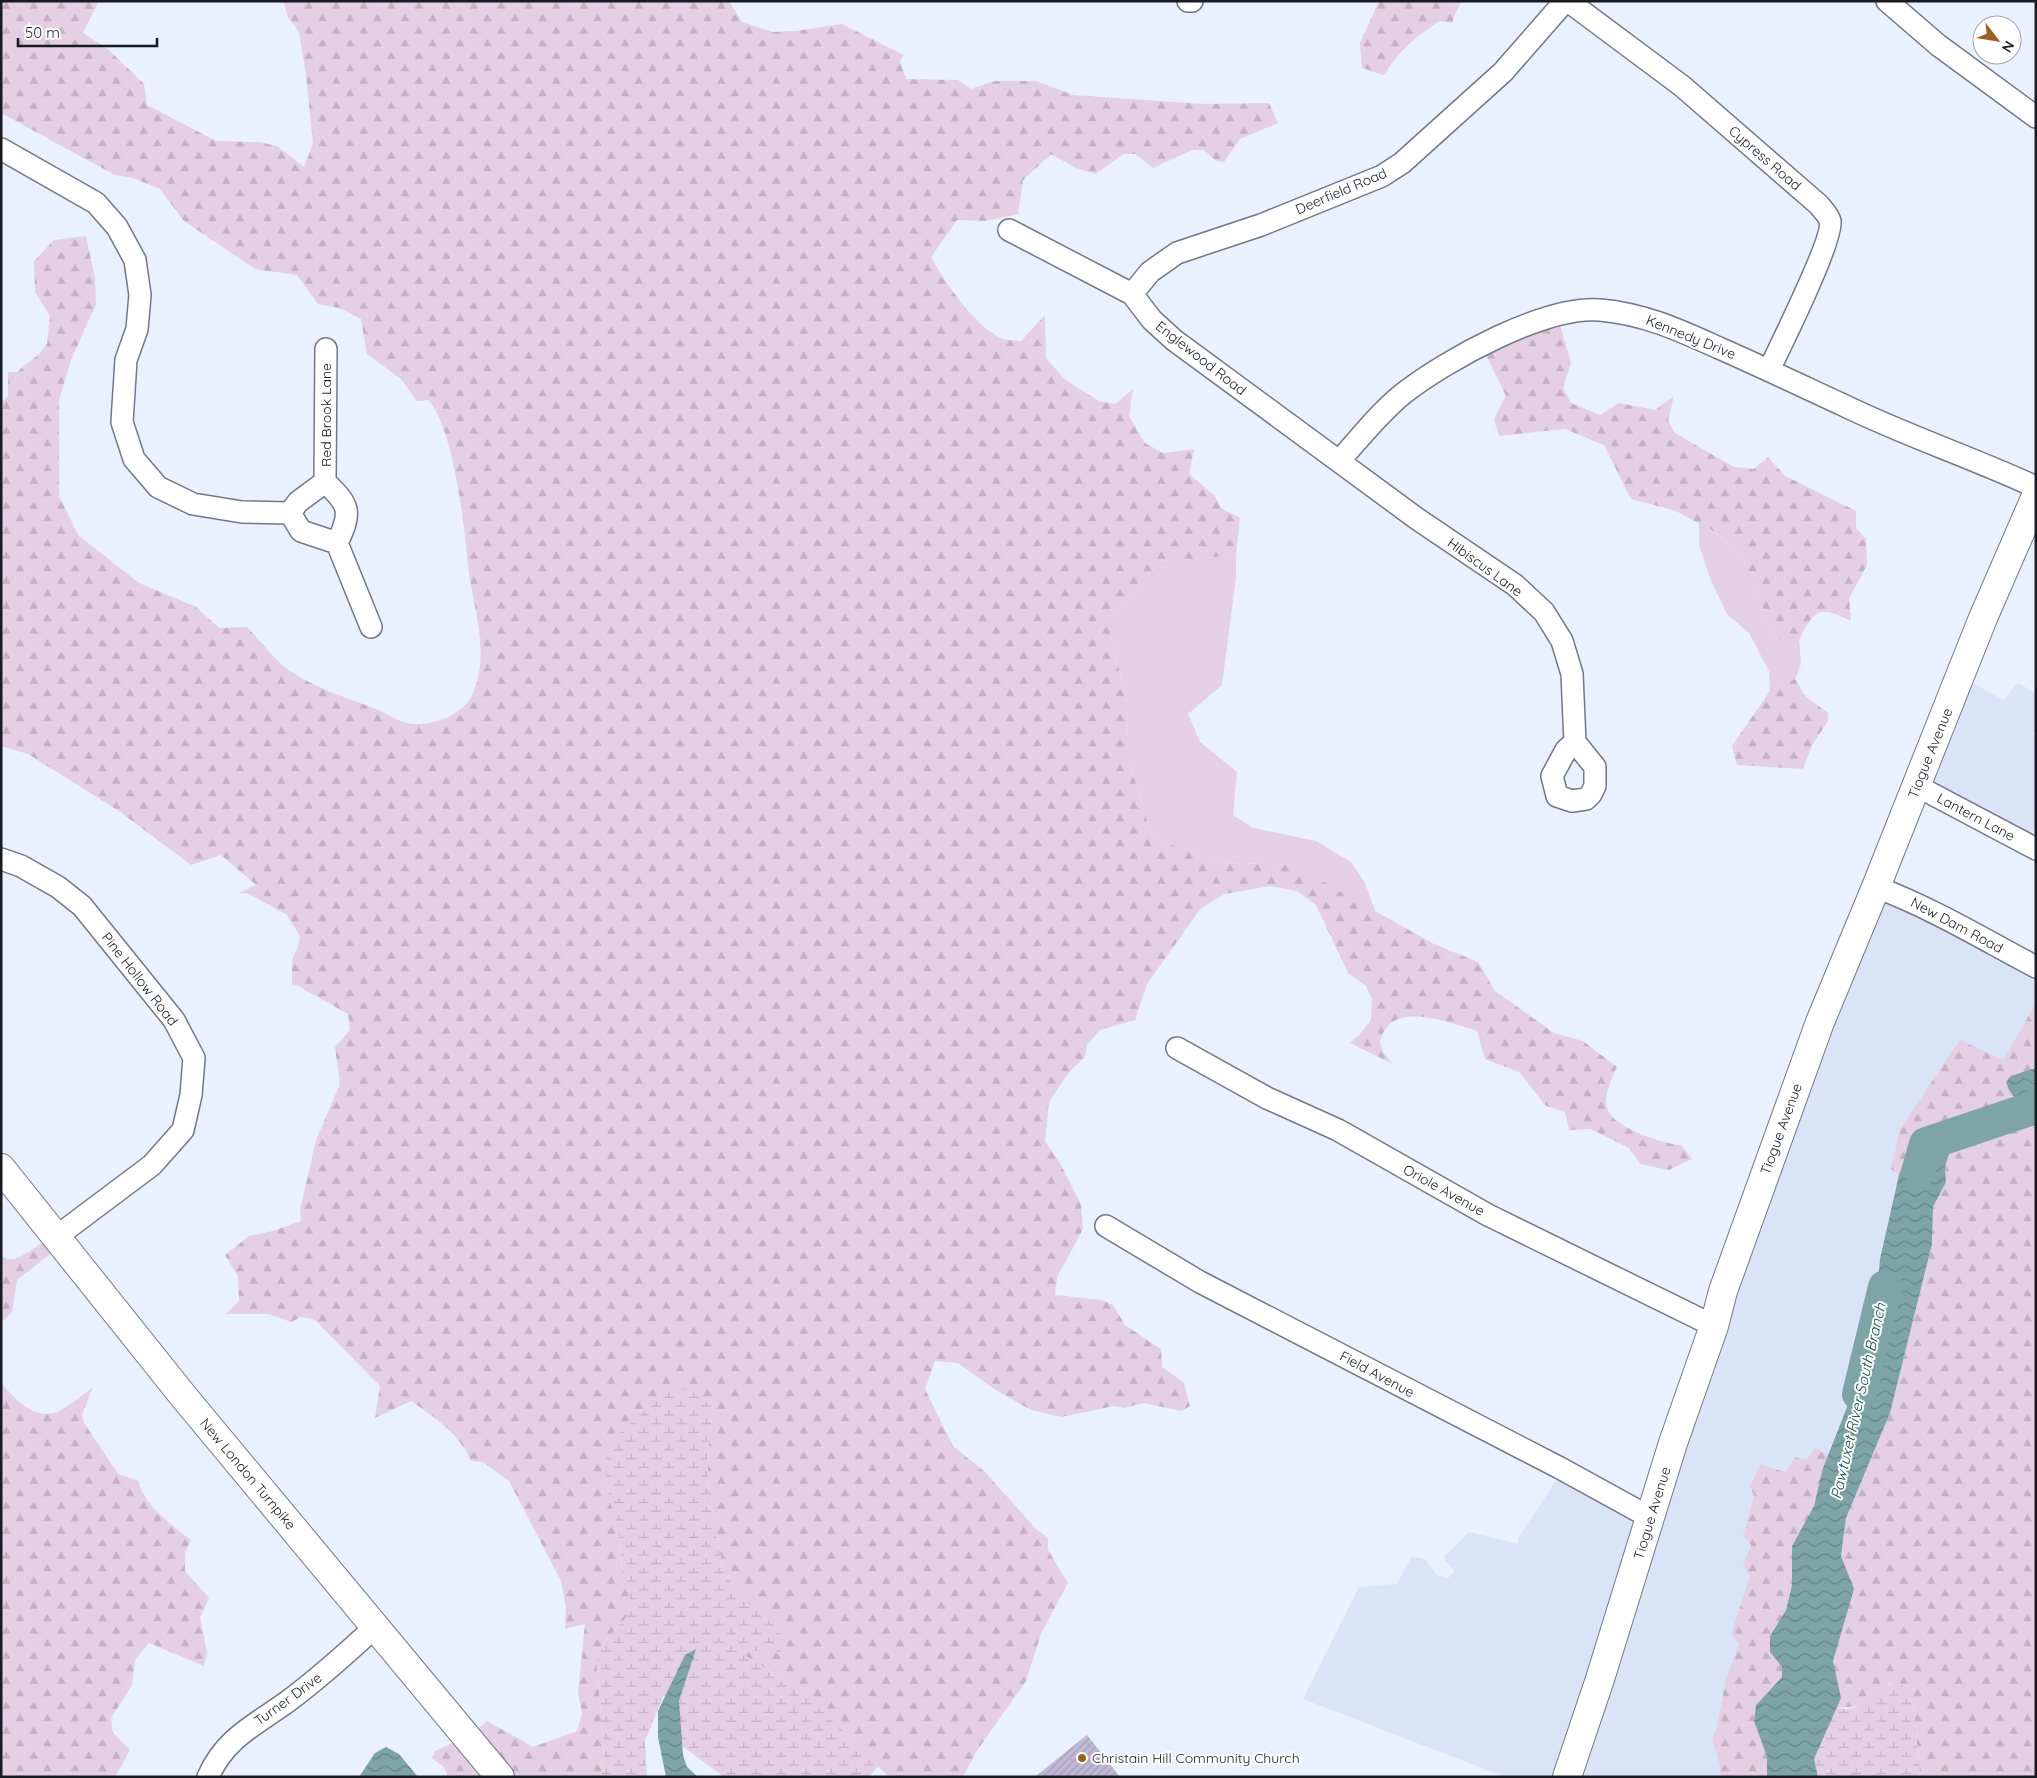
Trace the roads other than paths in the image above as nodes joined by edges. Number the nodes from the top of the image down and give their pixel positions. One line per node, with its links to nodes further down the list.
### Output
1 (1188, 1): 2 (street)
2 (1192, 1)
3 (1566, 1): 8 (street, Deerfield Road); 10 (street, Cypress Road)
4 (1887, 1): 5 (street)
5 (2036, 116)
6 (1, 149): 15 (street)
7 (1009, 230): 8 (street, Englewood Road)
8 (1132, 294): 11 (street, Englewood Road)
9 (326, 349): 12 (street, Red Brook Lane)
10 (1769, 370): 11 (street, Kennedy Drive); 13 (street, Kennedy Drive)
11 (1339, 461): 19 (street, Hibiscus Lane)
12 (325, 482): 15 (street, Red Brook Lane); 17 (street, Red Brook Lane)
13 (2036, 487)
14 (2036, 496): 16 (main road, Tiogue Avenue)
15 (290, 513): 17 (street)
16 (2029, 527): 20 (main road, Tiogue Avenue)
17 (337, 543): 18 (street)
18 (372, 627)
19 (1575, 742)
20 (1917, 786): 21 (street, Lantern Lane); 23 (main road, Tiogue Avenue)
21 (2036, 849)
22 (1, 859): 28 (street, Pine Hollow Road)
23 (1876, 887): 24 (street, New Dam Road); 29 (main road, Tiogue Avenue)
24 (2036, 967)
25 (1177, 1048): 29 (street, Oriole Avenue)
26 (1, 1168): 28 (main road, New London Turnpike)
27 (1106, 1226): 30 (street, Field Avenue)
28 (56, 1237): 31 (main road, New London Turnpike)
29 (1714, 1326): 30 (main road, Tiogue Avenue)
30 (1651, 1518): 34 (main road, Tiogue Avenue)
31 (375, 1627): 32 (street, Turner Drive); 33 (main road, New London Turnpike)
32 (208, 1777)
33 (500, 1777)
34 (1568, 1777)

